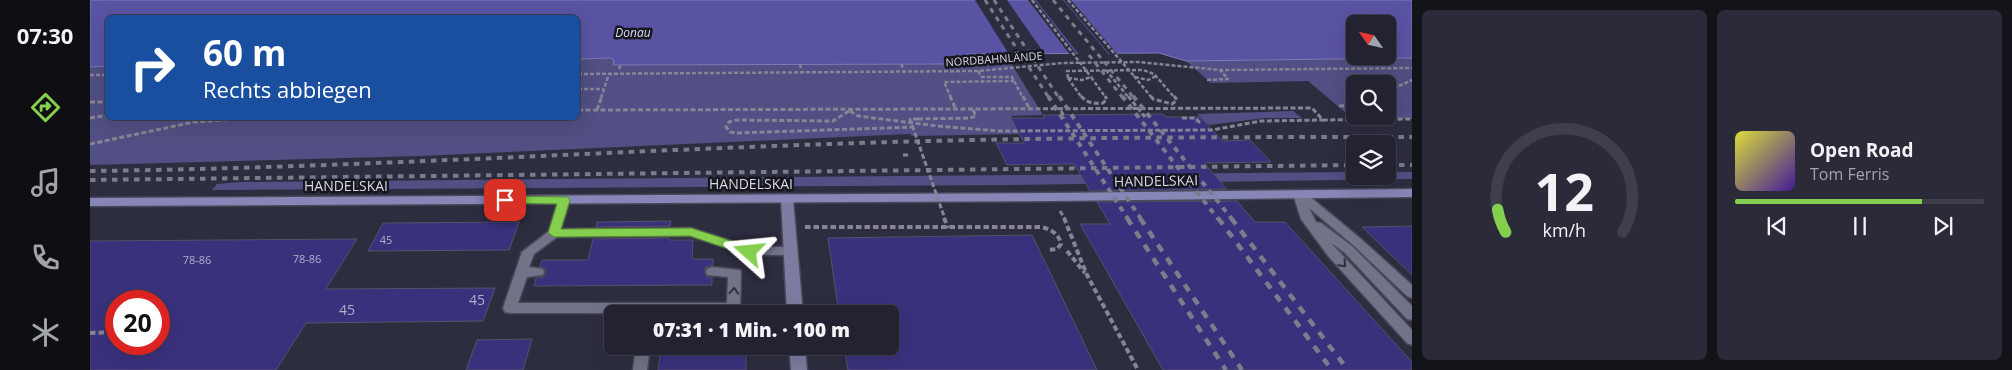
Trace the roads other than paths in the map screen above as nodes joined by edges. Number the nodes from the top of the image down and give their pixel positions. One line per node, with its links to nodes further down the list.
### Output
1 (1299, 194): 2 (main road, HANDELSKAI); 3 (main road, HANDELSKAI); 6 (lane); 7 (lane)
2 (1412, 194)
3 (787, 199): 4 (main road, HANDELSKAI); 10 (street)
4 (564, 200): 5 (main road, HANDELSKAI); 8 (lane)
5 (90, 202)
6 (1331, 218): 9 (lane); 14 (lane)
7 (1307, 219): 9 (lane); 19 (lane, one-way to 19)
8 (554, 233): 10 (lane); 11 (lane)
9 (1348, 249): 18 (lane)
10 (791, 252): 16 (street)
11 (522, 272): 12 (lane); 17 (lane)
12 (538, 272)
13 (712, 272): 15 (lane, one-way to 13)
14 (1412, 293)
15 (733, 305)
16 (794, 305)
17 (604, 310)
18 (1412, 315)
19 (1412, 339)
20 (642, 355): 22 (lane)
21 (798, 355): 23 (street)
22 (640, 370)
23 (799, 370)

